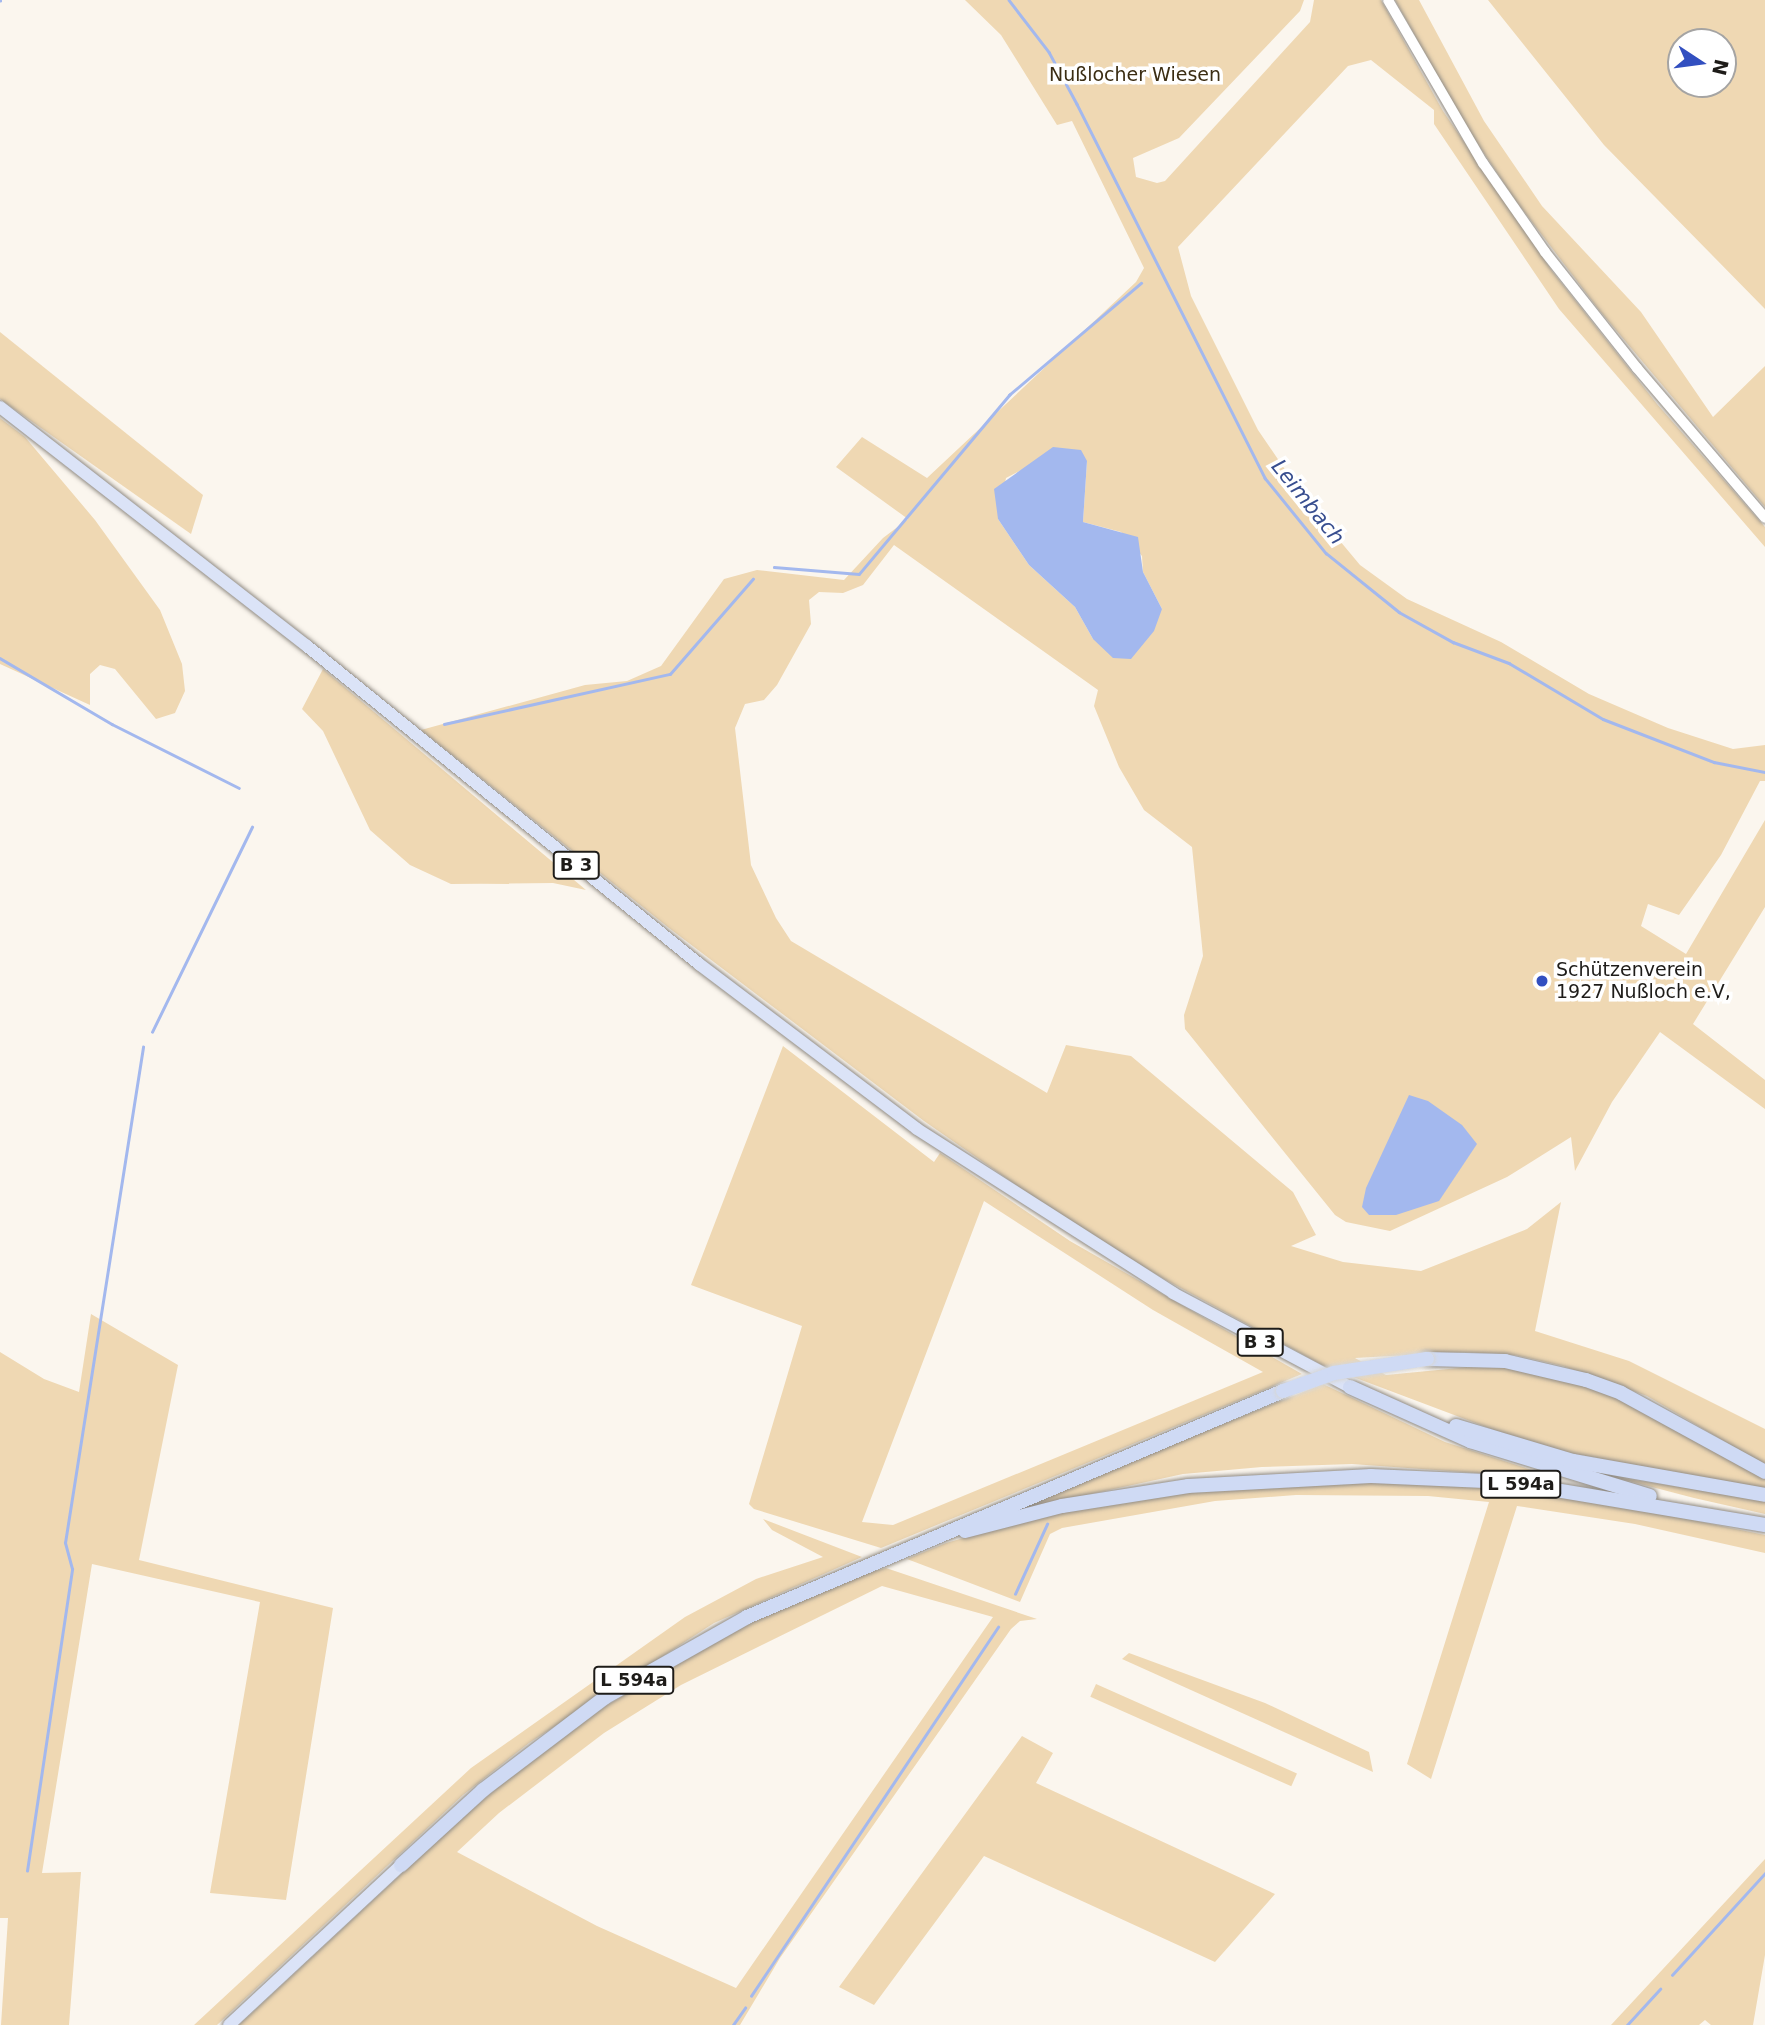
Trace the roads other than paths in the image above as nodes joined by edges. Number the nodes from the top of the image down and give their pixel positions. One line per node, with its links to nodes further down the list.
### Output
1 (1388, 0): 3 (street)
2 (0, 407): 4 (main road, B 3)
3 (1765, 518)
4 (1350, 1387): 6 (highway, B 3); 7 (highway, B 3)
5 (1765, 1472): 8 (highway, L 594a, bridge)
6 (1765, 1495)
7 (1763, 1525): 8 (highway, L 594a)
8 (900, 1549): 9 (highway, L 594a)
9 (401, 1865): 10 (main road, L 594a)
10 (229, 2025)

